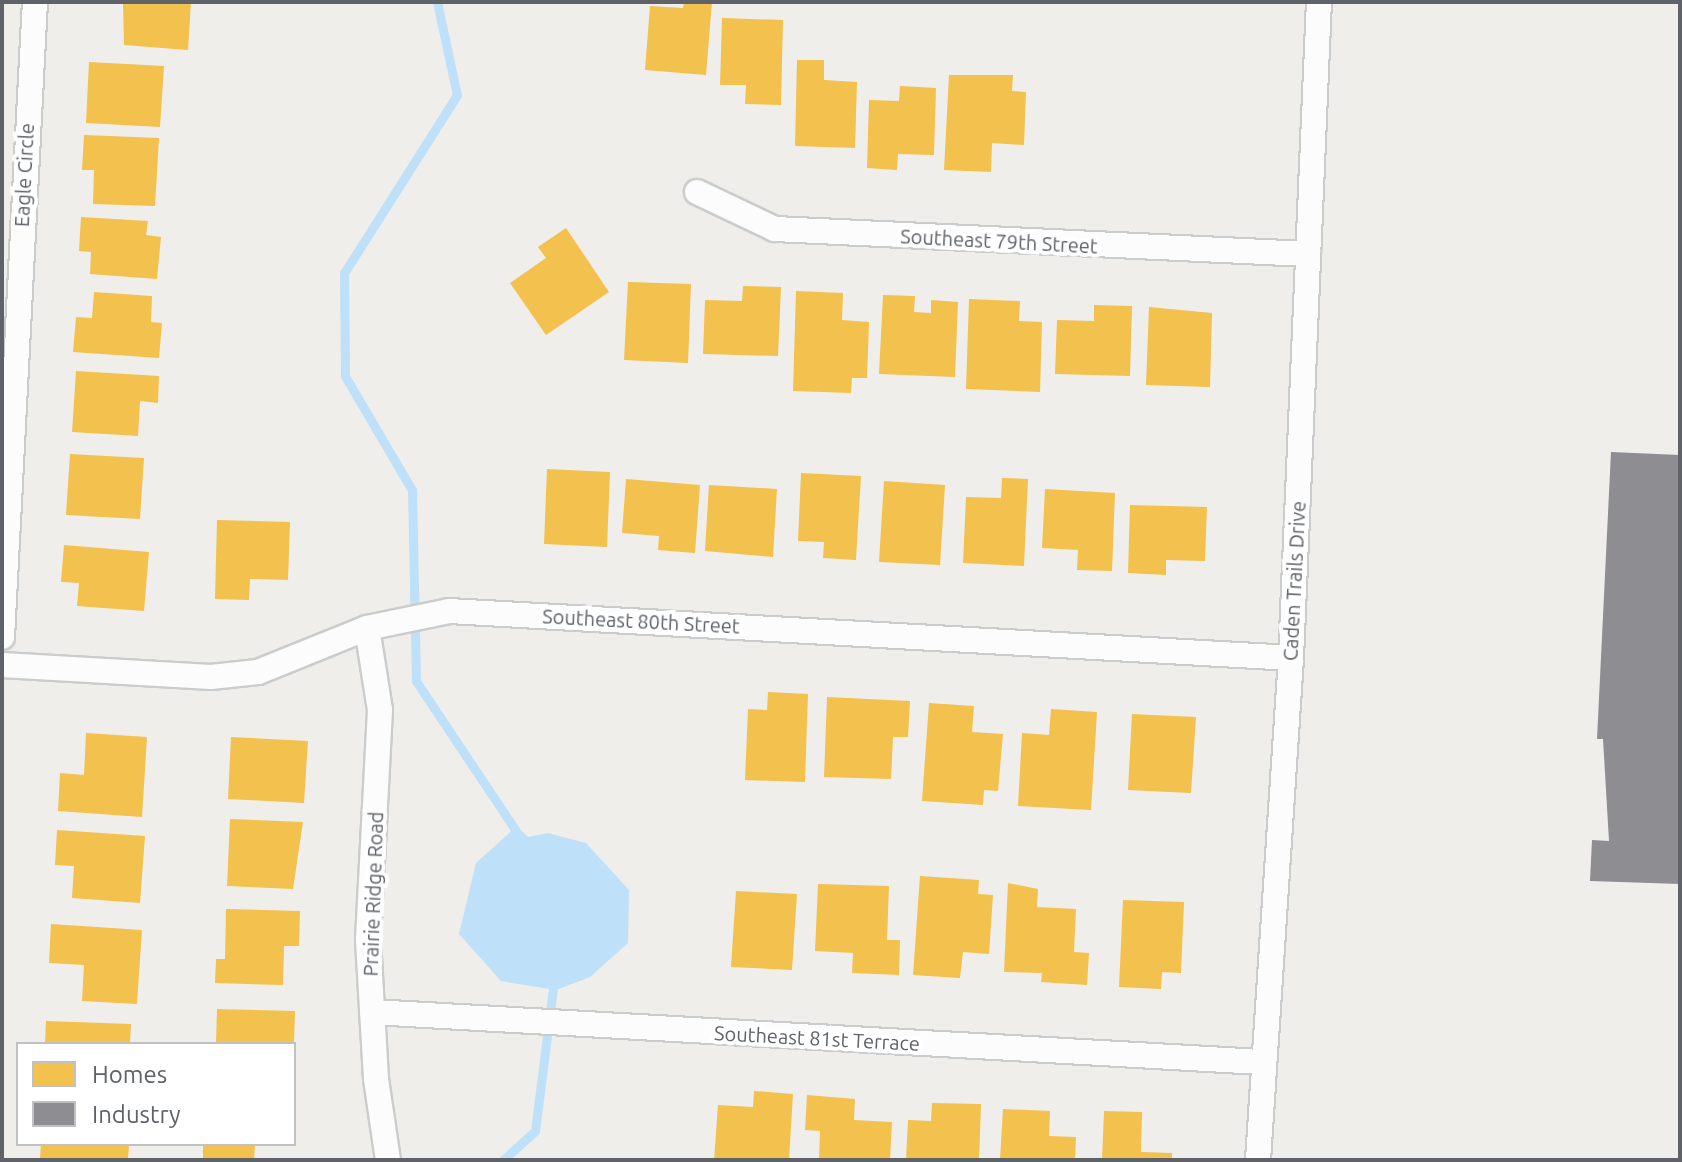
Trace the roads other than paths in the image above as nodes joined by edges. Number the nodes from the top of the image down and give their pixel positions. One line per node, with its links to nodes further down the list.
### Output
1 (35, 2): 6 (street, Eagle Circle)
2 (1319, 2): 4 (street, Caden Trails Drive)
3 (697, 192): 4 (street, Southeast 79th Street)
4 (1308, 254): 7 (street, Caden Trails Drive)
5 (367, 628): 7 (street, Southeast 80th Street); 8 (street, Southeast 80th Street); 9 (street, Prairie Ridge Road)
6 (2, 637)
7 (1291, 658): 10 (street, Caden Trails Drive)
8 (2, 665)
9 (372, 1012): 10 (street, Southeast 81st Terrace); 11 (street, Prairie Ridge Road)
10 (1262, 1062): 12 (street, Caden Trails Drive)
11 (388, 1160)
12 (1258, 1160)

